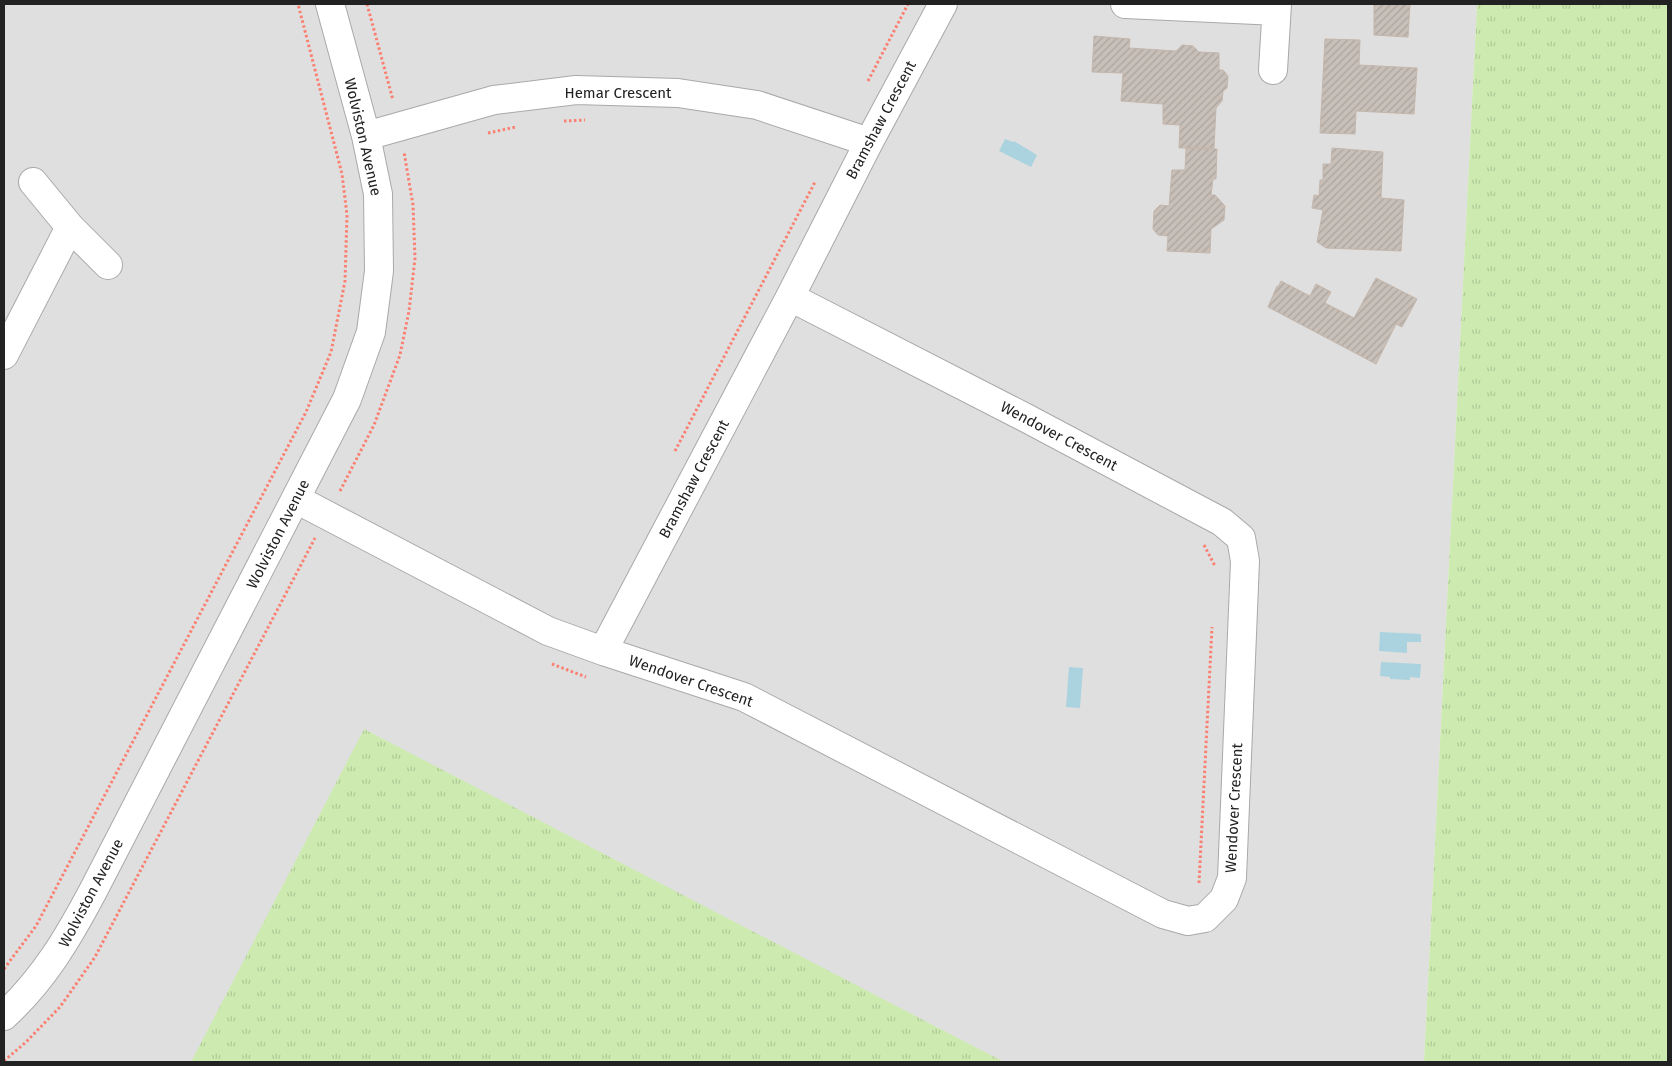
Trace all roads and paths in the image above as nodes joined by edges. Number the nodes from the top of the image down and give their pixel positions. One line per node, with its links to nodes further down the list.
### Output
1 (298, 4): 34 (path)
2 (330, 4): 13 (street, Wolviston Avenue)
3 (908, 4): 8 (path)
4 (943, 4): 14 (street, Bramshaw Crescent)
5 (1125, 4): 6 (street)
6 (1276, 7): 7 (street)
7 (1273, 70)
8 (863, 90)
9 (592, 120): 10 (path)
10 (555, 122)
11 (519, 127): 12 (path)
12 (483, 134)
13 (366, 136): 14 (street, Hemar Crescent); 26 (street, Wolviston Avenue)
14 (869, 142): 21 (street, Bramshaw Crescent)
15 (413, 151): 16 (path)
16 (405, 154)
17 (819, 175): 22 (path)
18 (33, 182): 19 (street)
19 (70, 226): 20 (street); 24 (street)
20 (108, 265)
21 (790, 297): 23 (street, Bramshaw Crescent); 30 (street, Wendover Crescent)
22 (750, 307): 23 (path); 25 (path)
23 (777, 321): 30 (street, Bramshaw Crescent)
24 (4, 355)
25 (672, 457)
26 (296, 499): 30 (street); 35 (street, Wolviston Avenue)
27 (1204, 544): 28 (path)
28 (1215, 574)
29 (1213, 623): 33 (path)
30 (603, 651)
31 (545, 661): 32 (path)
32 (590, 678)
33 (1192, 888)
34 (4, 969)
35 (4, 1016)

